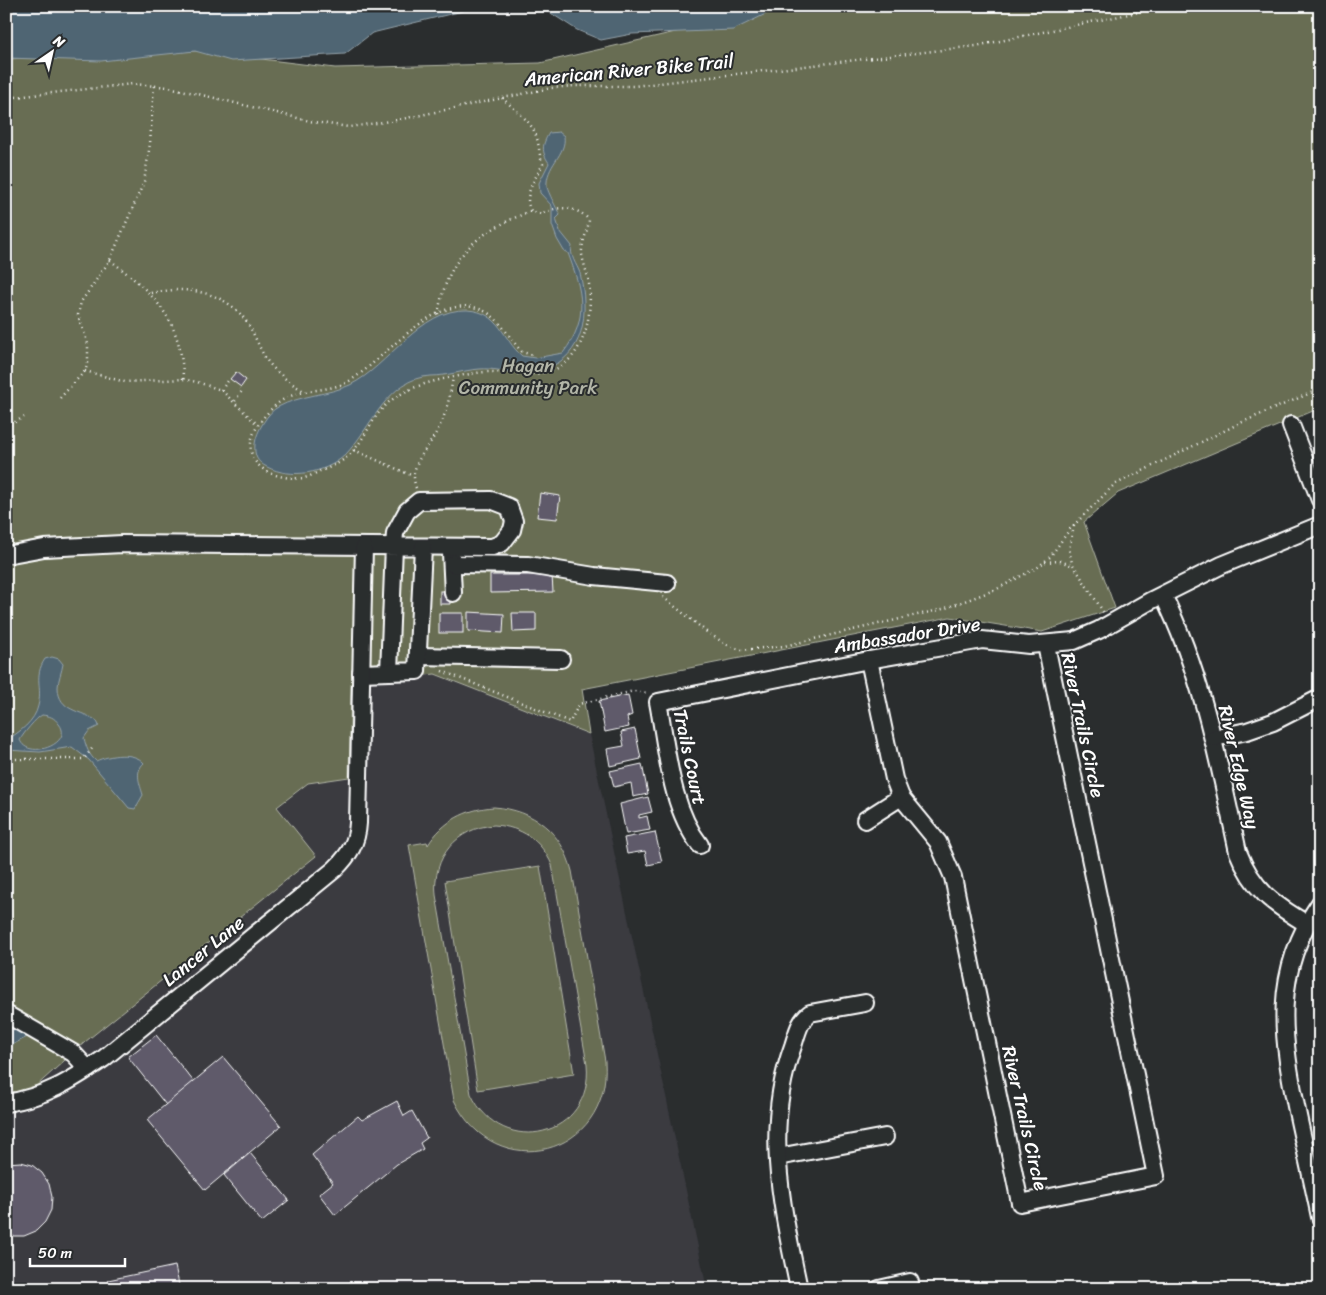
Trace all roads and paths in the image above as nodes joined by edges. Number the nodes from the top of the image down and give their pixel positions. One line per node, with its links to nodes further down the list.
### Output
1 (1167, 6): 4 (path, American River Bike Trail)
2 (154, 85): 3 (path, American River Bike Trail); 4 (path, American River Bike Trail); 6 (path)
3 (6, 98)
4 (502, 98): 5 (path)
5 (531, 211): 8 (path); 11 (path)
6 (110, 260): 7 (path); 10 (path)
7 (151, 294): 12 (path); 17 (path)
8 (438, 314): 9 (path); 17 (path)
9 (532, 355)
10 (85, 371): 12 (path); 18 (path)
11 (453, 377): 24 (path); 24 (path)
12 (183, 379): 16 (path)
13 (230, 382): 16 (path)
14 (240, 389): 19 (path)
15 (1320, 389): 26 (path)
16 (221, 390): 19 (path)
17 (304, 391): 22 (path)
18 (60, 398)
19 (235, 401): 22 (path)
20 (24, 417): 23 (path)
21 (1291, 424): 25 (street)
22 (258, 425): 24 (path)
23 (6, 427)
24 (354, 450)
25 (1320, 500)
26 (1074, 524): 33 (path); 35 (path)
27 (1320, 525): 38 (street, Ambassador Drive)
28 (364, 546): 29 (street); 32 (street); 45 (street, Lancer Lane)
29 (394, 546): 30 (street); 31 (street); 44 (street)
30 (422, 547): 31 (street); 43 (street)
31 (451, 547): 34 (street)
32 (6, 555)
33 (1043, 562): 35 (path); 36 (path)
34 (452, 564): 36 (street); 37 (street)
35 (1074, 566): 39 (path)
36 (664, 589)
37 (453, 593)
38 (1163, 594): 39 (street, Ambassador Drive); 48 (street, River Edge Way)
39 (1110, 624): 40 (street, Ambassador Drive)
40 (1046, 645): 42 (street, Ambassador Drive); 51 (street, River Trails Circle)
41 (561, 659): 43 (street)
42 (869, 660): 47 (street, Ambassador Drive); 51 (street, River Trails Circle)
43 (418, 664): 44 (street); 47 (path)
44 (389, 672): 45 (street)
45 (361, 673): 58 (street, Lancer Lane)
46 (1320, 698): 48 (street)
47 (658, 702): 53 (street, Trails Court)
48 (1214, 738): 55 (street, River Edge Way)
49 (94, 746): 50 (path)
50 (6, 759)
51 (900, 797): 52 (street)
52 (866, 820)
53 (700, 845)
54 (1320, 903): 55 (street)
55 (1307, 924): 62 (street)
56 (865, 1003): 61 (street)
57 (6, 1014): 58 (street)
58 (88, 1070): 59 (street, Lancer Lane)
59 (6, 1103)
60 (885, 1137): 61 (street)
61 (778, 1157): 64 (street)
62 (1320, 1217)
63 (910, 1282): 65 (street)
64 (799, 1289)
65 (879, 1289)

